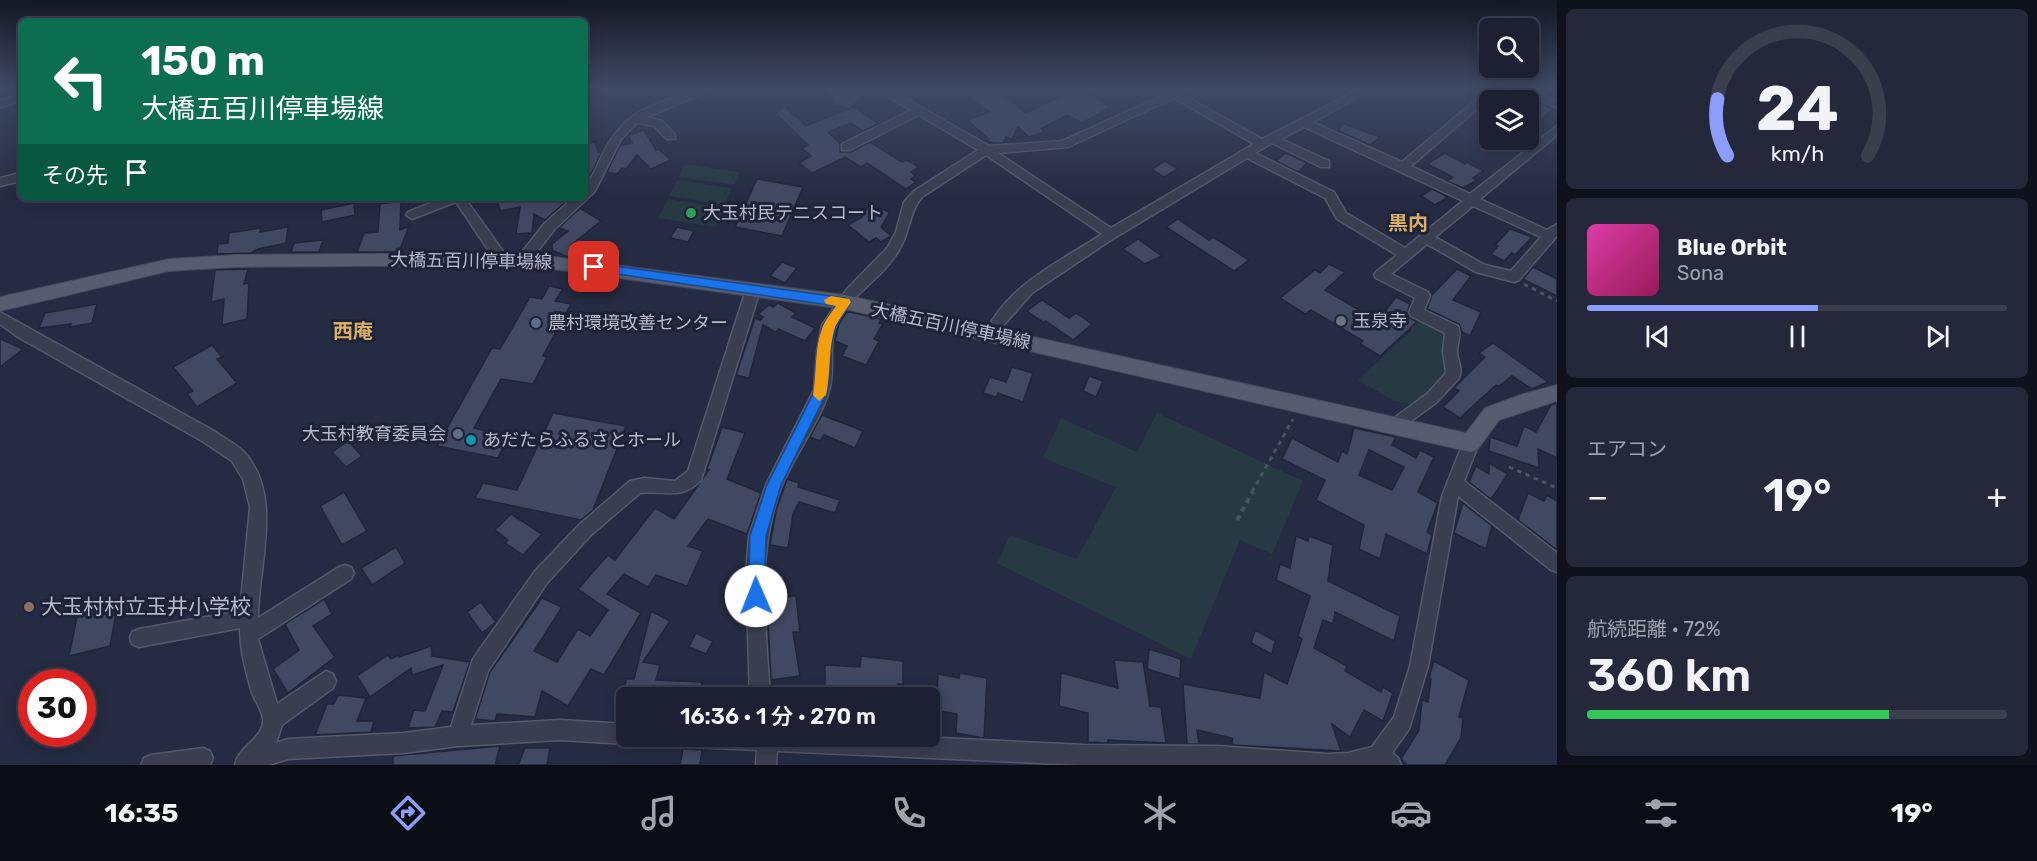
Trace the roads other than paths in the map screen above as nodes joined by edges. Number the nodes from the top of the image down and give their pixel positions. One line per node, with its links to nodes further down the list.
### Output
1 (628, 125): 20 (street)
2 (660, 125): 11 (street)
3 (891, 125): 13 (street)
4 (944, 125): 14 (street)
5 (1102, 125): 14 (street)
6 (1234, 125): 12 (street)
7 (1299, 125): 12 (street)
8 (1310, 125): 17 (street)
9 (1453, 125): 17 (street)
10 (1557, 129): 21 (street)
11 (671, 137)
12 (1267, 142): 15 (street); 16 (street)
13 (846, 147)
14 (986, 150): 27 (street); 33 (street)
15 (1248, 154): 27 (street); 29 (street)
16 (1325, 164)
17 (1404, 166): 21 (street)
18 (18, 178): 19 (street)
19 (0, 182)
20 (588, 192)
21 (1468, 200): 26 (street); 28 (street)
22 (449, 201): 25 (street)
23 (459, 201): 31 (street)
24 (578, 201): 30 (street)
25 (412, 215)
26 (1553, 232): 28 (street)
27 (1111, 234): 36 (street)
28 (1425, 237): 29 (street)
29 (1405, 254): 38 (street)
30 (524, 259): 31 (main road, 大橋五百川停車場線); 32 (main road, 大橋五百川停車場線)
31 (502, 260): 34 (main road, 大橋五百川停車場線)
32 (753, 290): 33 (main road, 大橋五百川停車場線); 49 (street)
33 (845, 302): 36 (main road, 大橋五百川停車場線); 46 (street)
34 (0, 304)
35 (0, 317): 43 (street)
36 (992, 334): 38 (main road, 大橋五百川停車場線)
37 (1557, 393): 39 (main road)
38 (1396, 426): 39 (main road, 大橋五百川停車場線)
39 (1472, 443): 40 (street)
40 (1455, 484): 41 (street); 53 (street)
41 (1557, 564)
42 (345, 573): 43 (street)
43 (249, 626): 44 (street); 47 (street)
44 (139, 638)
45 (327, 681): 47 (street)
46 (760, 687)
47 (273, 719): 54 (street)
48 (616, 733): 49 (street)
49 (458, 736): 54 (street)
50 (765, 747): 56 (street)
51 (913, 747): 57 (street)
52 (203, 758): 55 (street)
53 (1385, 760): 57 (street)
54 (242, 764)
55 (151, 765)
56 (766, 765)
57 (1328, 765)

